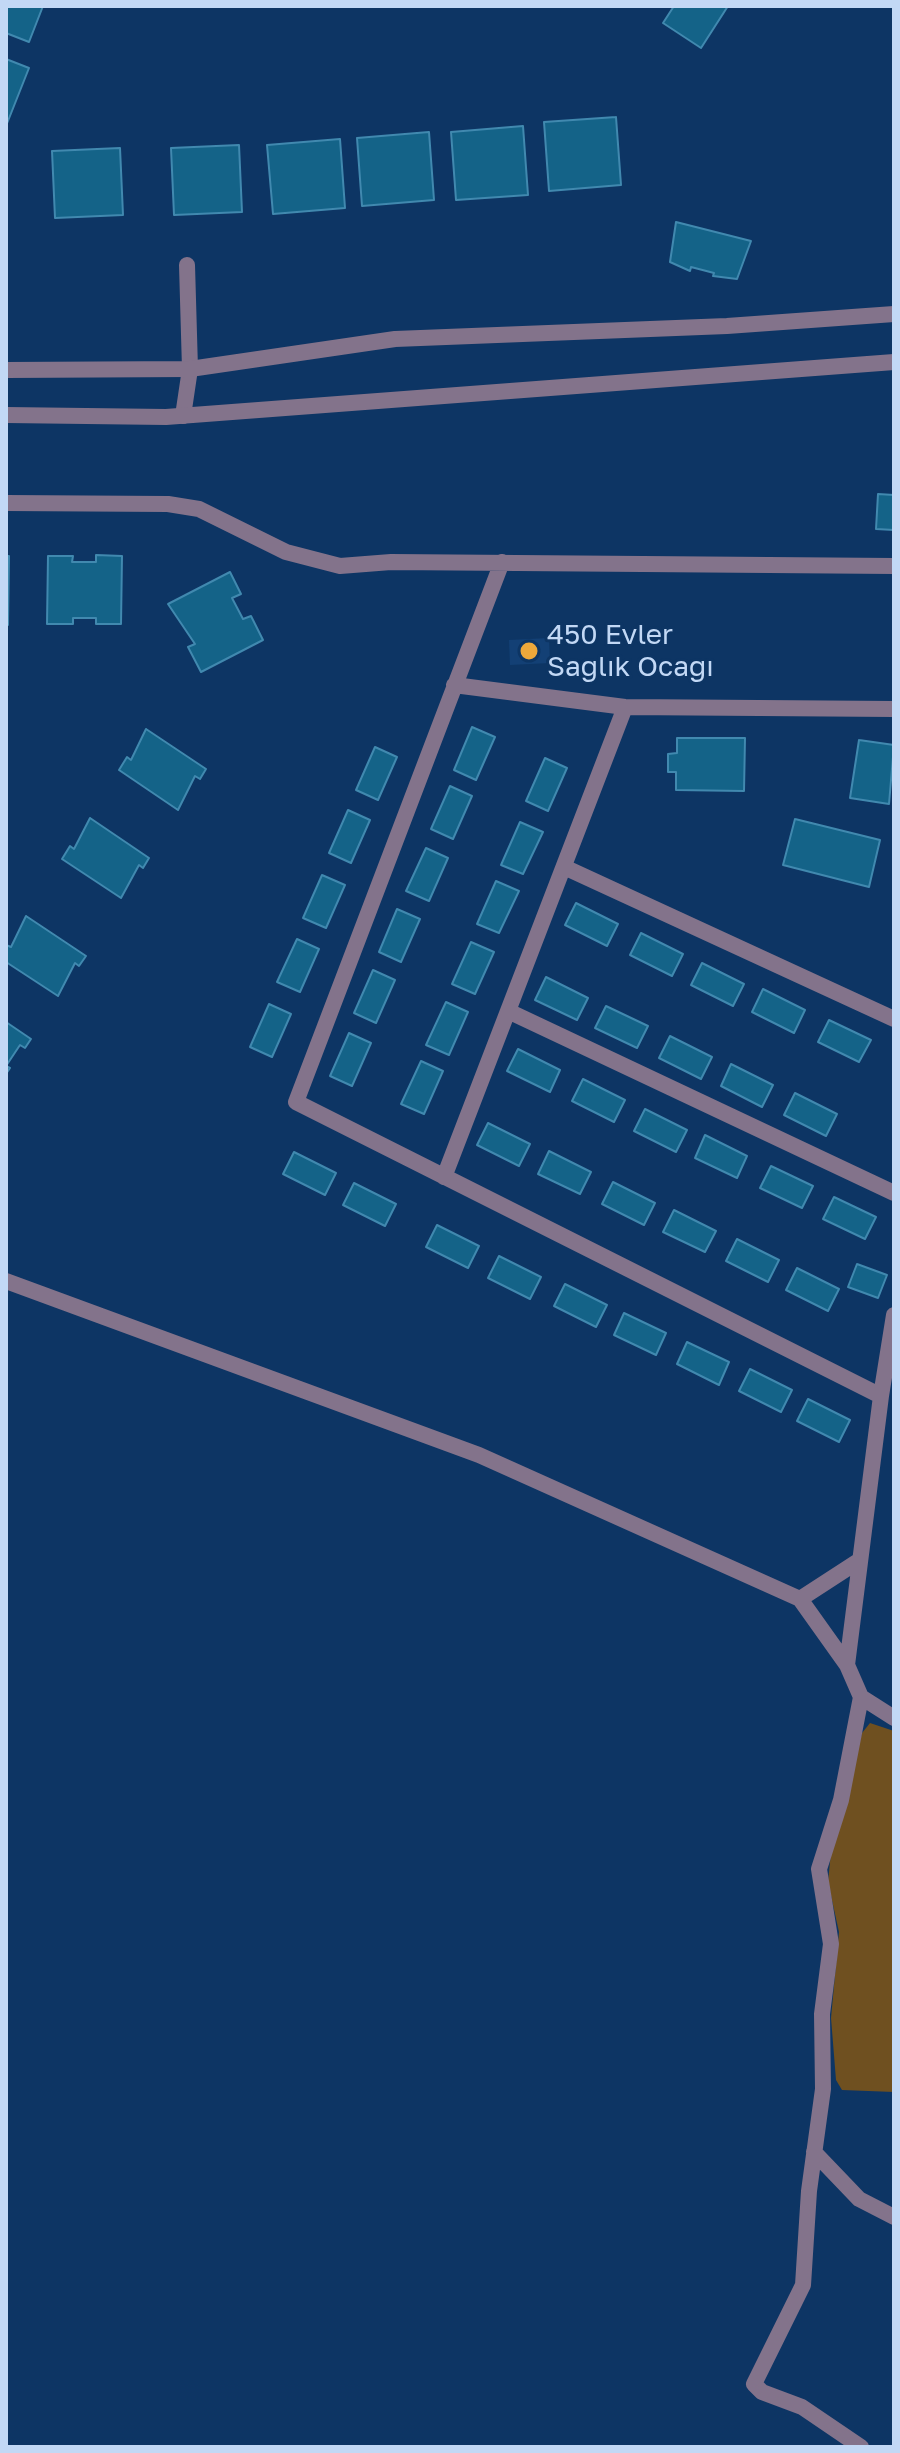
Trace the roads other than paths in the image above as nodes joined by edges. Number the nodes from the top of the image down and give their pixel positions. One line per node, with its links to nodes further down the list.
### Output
1 (187, 265): 4 (street)
2 (894, 314): 4 (street)
3 (894, 362): 7 (street)
4 (190, 369): 5 (street); 7 (street)
5 (6, 370)
6 (6, 415): 7 (street)
7 (183, 416)
8 (6, 503): 9 (street)
9 (502, 562): 10 (street); 11 (street)
10 (894, 566)
11 (454, 685): 12 (street); 17 (street)
12 (625, 707): 13 (street); 14 (street)
13 (894, 709)
14 (564, 867): 15 (street); 16 (street)
15 (508, 1011): 17 (street); 18 (street)
16 (894, 1019)
17 (444, 1177): 21 (street)
18 (894, 1193)
19 (6, 1281): 23 (street)
20 (894, 1315): 21 (street)
21 (881, 1396): 22 (street)
22 (857, 1562): 23 (street); 24 (street)
23 (800, 1599): 24 (street)
24 (847, 1665): 25 (street)
25 (861, 1697): 26 (street); 27 (street)
26 (894, 1718)
27 (814, 2152): 28 (street); 29 (street)
28 (894, 2217)
29 (861, 2447)

